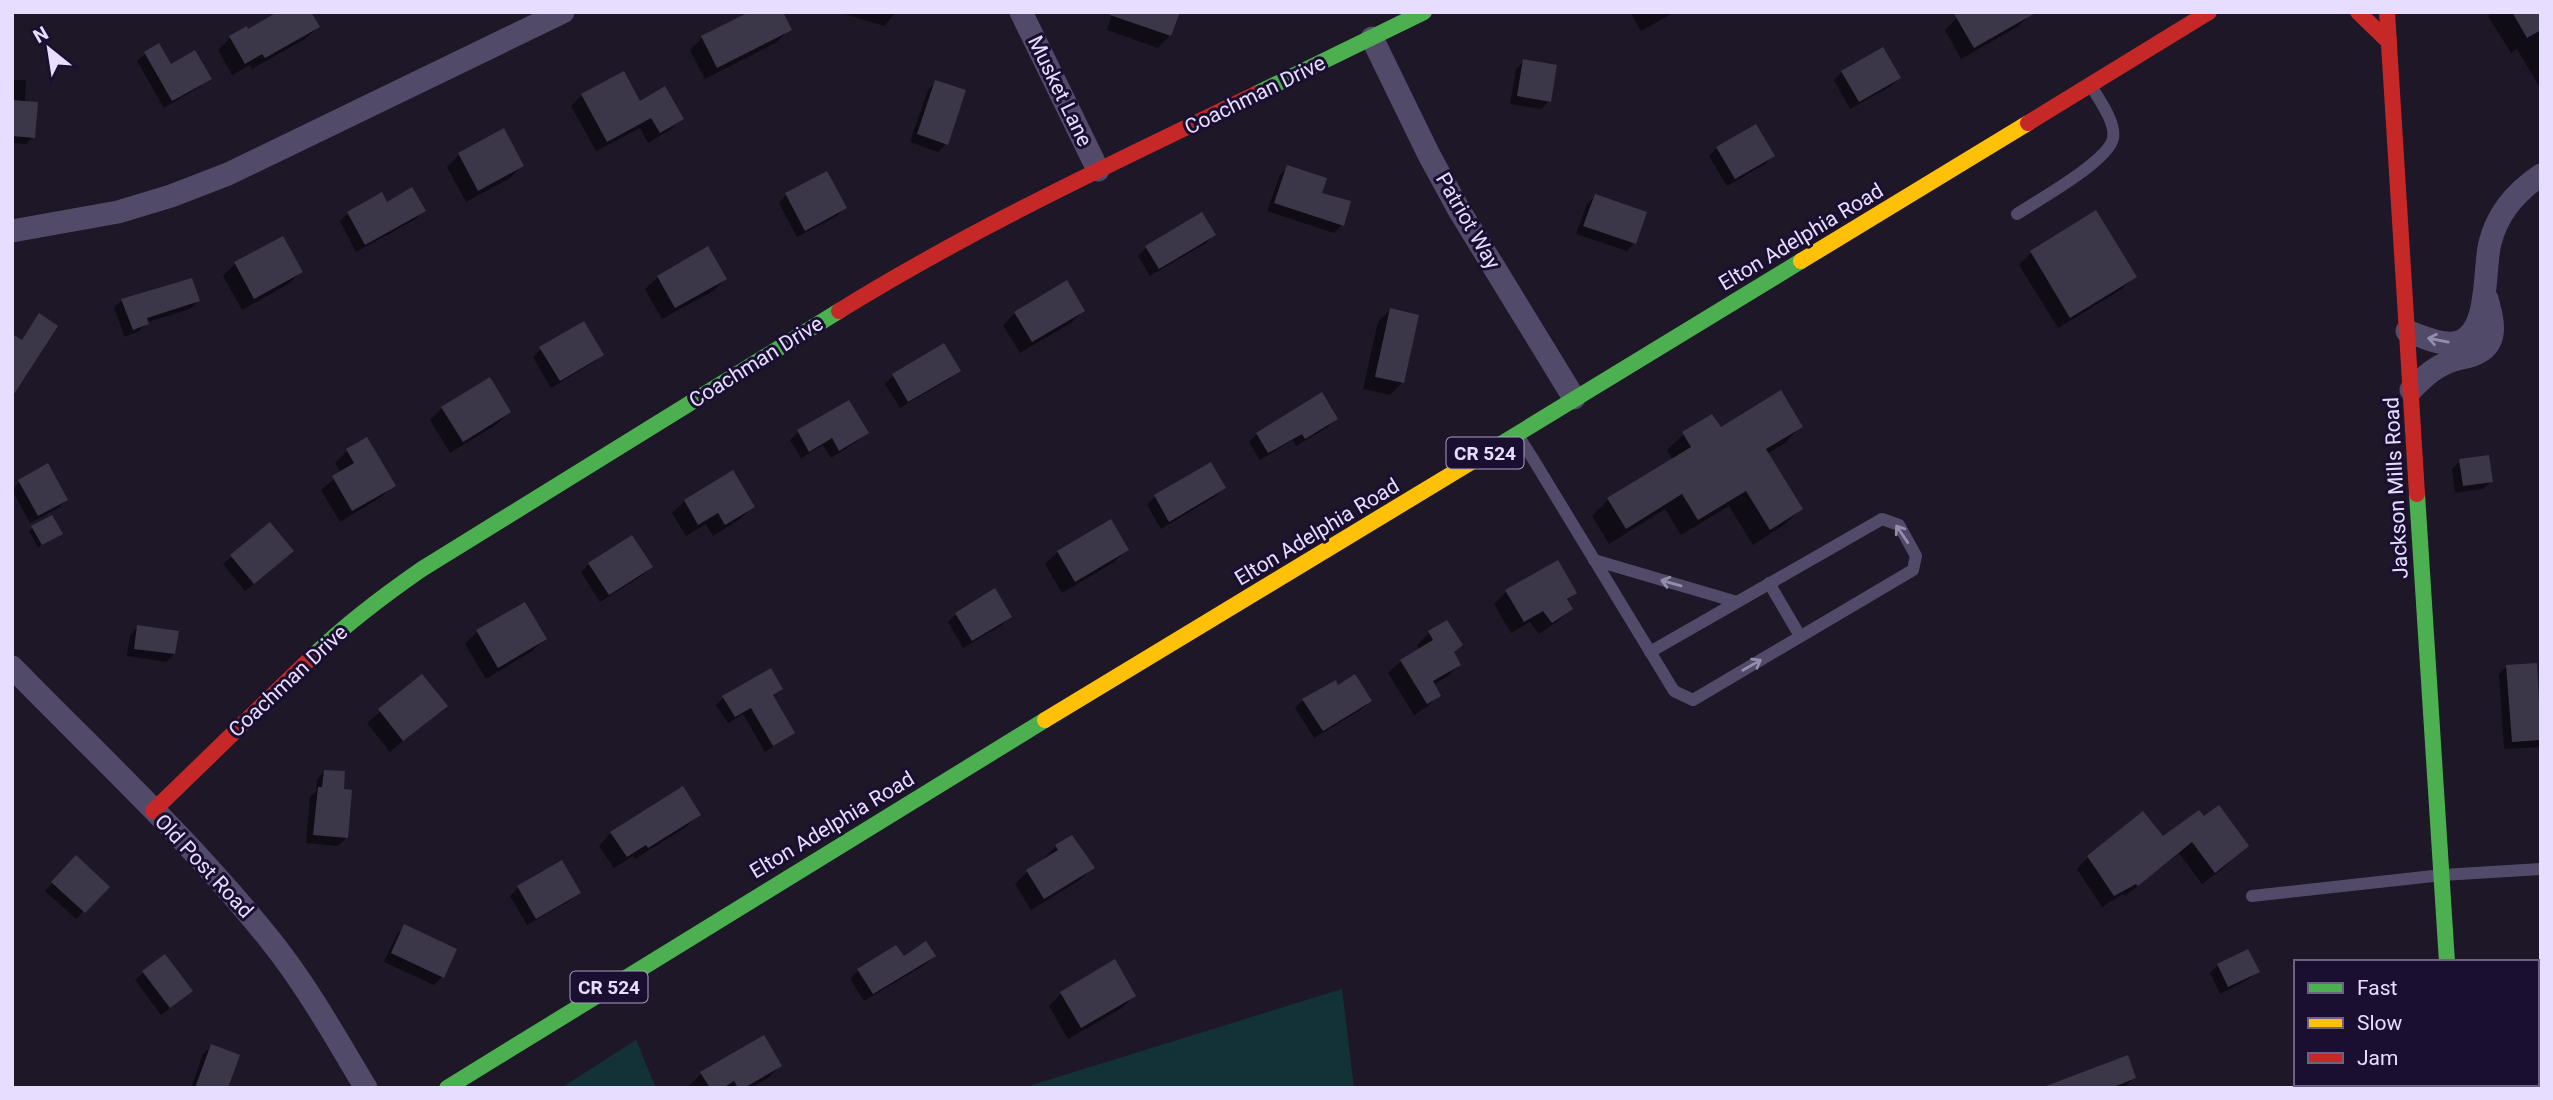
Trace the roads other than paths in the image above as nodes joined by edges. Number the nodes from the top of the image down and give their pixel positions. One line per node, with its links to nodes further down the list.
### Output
1 (563, 12): 13 (street)
2 (1021, 12): 10 (street, Musket Lane)
3 (1424, 12): 7 (main road, Coachman Drive)
4 (2209, 12): 9 (main road, Elton Adelphia Road / CR 524)
5 (2358, 12): 8 (main road)
6 (2387, 12): 8 (main road, Jackson Mills Road)
7 (1372, 38): 10 (main road, Coachman Drive); 17 (street, Patriot Way)
8 (2389, 42): 15 (main road, Jackson Mills Road)
9 (2091, 85): 12 (lane); 17 (main road, Elton Adelphia Road / CR 524)
10 (1098, 170): 25 (main road, Coachman Drive)
11 (2541, 175): 14 (street)
12 (2017, 214)
13 (12, 231)
14 (2485, 292): 15 (street, one-way to 15); 16 (street)
15 (2407, 331): 16 (main road, Jackson Mills Road)
16 (2411, 390): 27 (main road, Jackson Mills Road)
17 (1574, 398): 18 (main road, Elton Adelphia Road / CR 524)
18 (1517, 433): 19 (lane); 31 (main road, Elton Adelphia Road / CR 524)
19 (1594, 560): 21 (lane, one-way to 19); 23 (lane)
20 (1769, 583): 21 (lane); 22 (lane); 22 (lane, one-way to 20)
21 (1737, 602): 23 (lane)
22 (1800, 636): 23 (lane, one-way to 22)
23 (1650, 652)
24 (12, 667): 25 (street, Old Post Road)
25 (153, 811): 30 (street, Old Post Road)
26 (2541, 870): 27 (lane)
27 (2442, 875): 28 (lane); 29 (main road, Jackson Mills Road)
28 (2252, 896)
29 (2447, 960)
30 (366, 1088)
31 (447, 1088)

